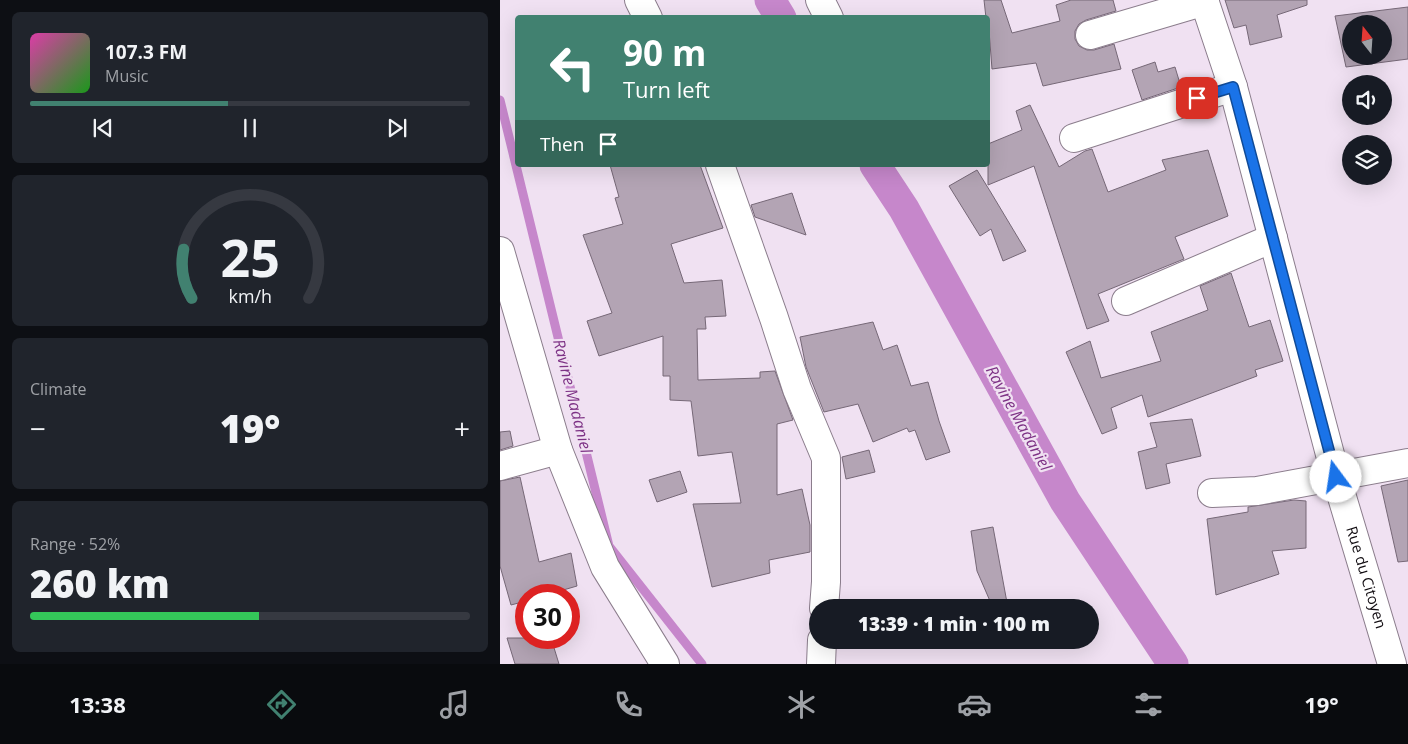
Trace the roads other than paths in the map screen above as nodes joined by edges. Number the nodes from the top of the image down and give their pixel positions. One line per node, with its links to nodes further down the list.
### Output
1 (639, 0): 4 (street)
2 (820, 0): 5 (street)
3 (1204, 1): 6 (street); 7 (street, Rue du Citoyen)
4 (646, 15)
5 (828, 15)
6 (1090, 36)
7 (1233, 87): 8 (street); 10 (street, Rue du Citoyen)
8 (1074, 138)
9 (721, 167): 18 (street)
10 (1273, 238): 12 (street); 16 (street, Rue du Citoyen)
11 (500, 251): 13 (street)
12 (1126, 301)
13 (558, 450): 15 (street); 20 (street)
14 (1408, 463): 16 (street)
15 (500, 466)
16 (1336, 477): 17 (street); 22 (street, Rue du Citoyen)
17 (1212, 493)
18 (825, 599)
19 (822, 649): 21 (street)
20 (665, 664)
21 (821, 664)
22 (1392, 664)

